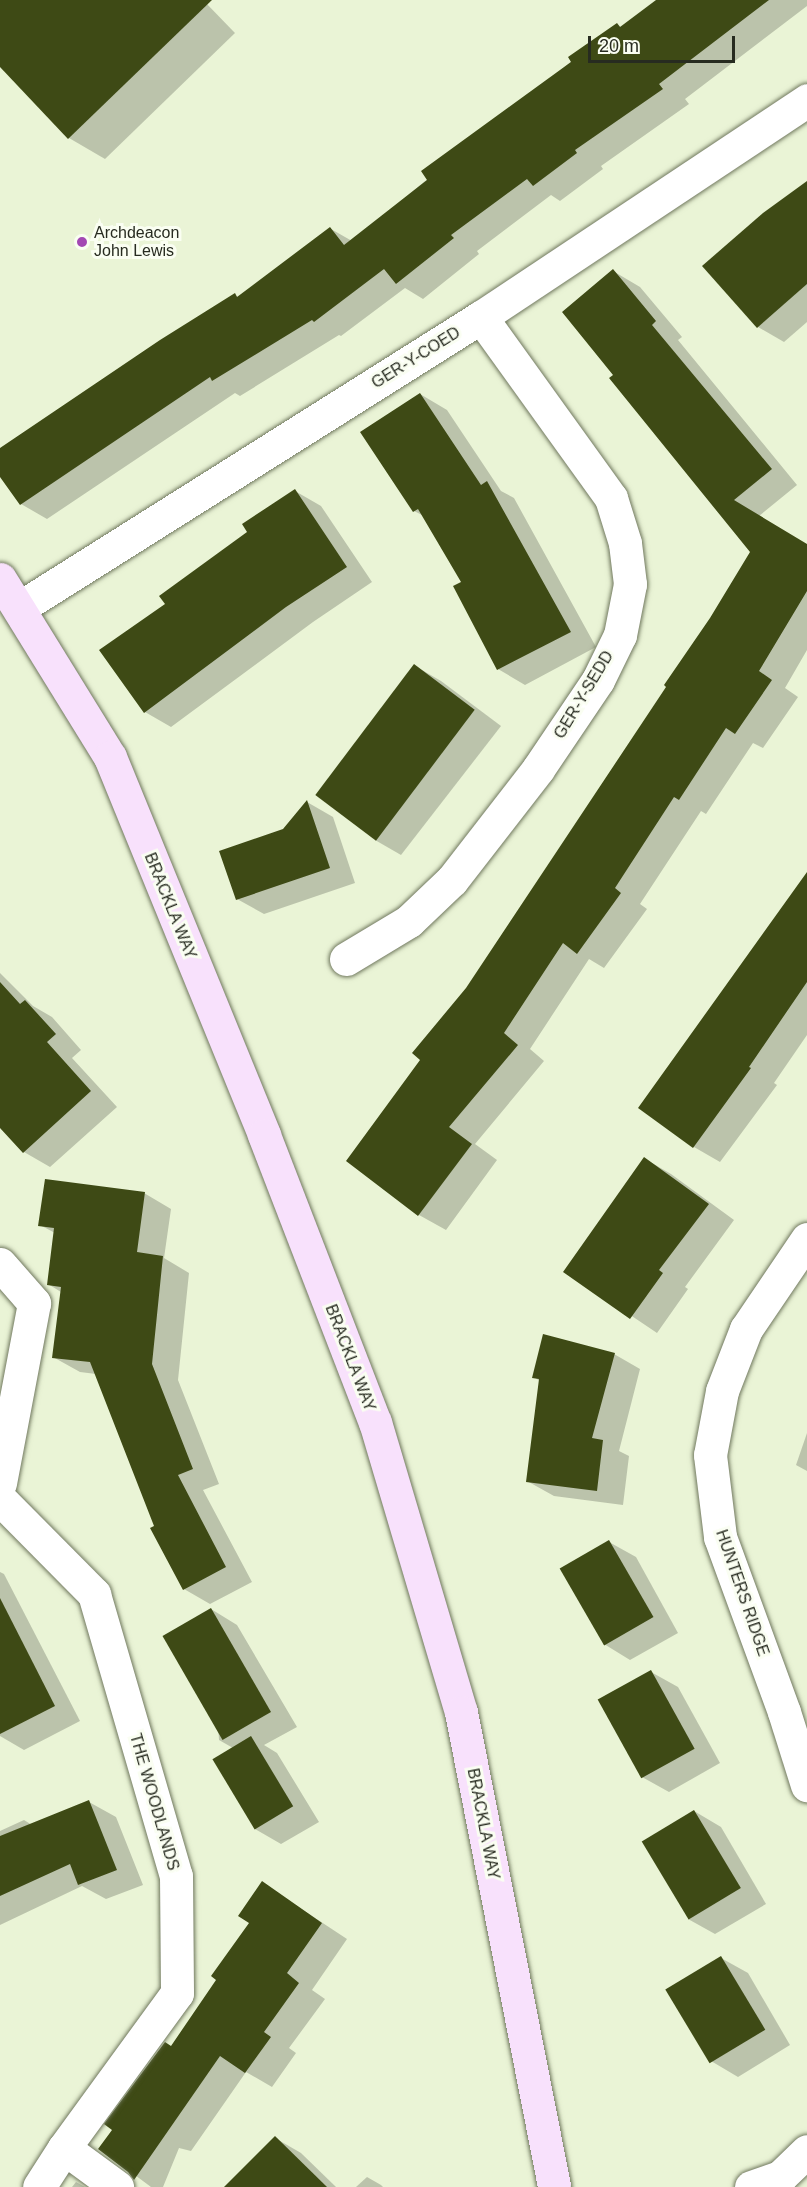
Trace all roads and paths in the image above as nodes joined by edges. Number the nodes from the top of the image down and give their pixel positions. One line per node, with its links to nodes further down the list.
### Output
1 (807, 100): 2 (street, GER-Y-COED)
2 (481, 317): 4 (street, GER-Y-COED); 5 (street, GER-Y-SEDD)
3 (0, 579): 4 (street, BRACKLA WAY)
4 (19, 608): 15 (street, BRACKLA WAY)
5 (346, 959)
6 (807, 1239): 10 (street, HUNTERS RIDGE)
7 (0, 1264): 8 (street)
8 (0, 1483)
9 (0, 1499): 11 (street, THE WOODLANDS)
10 (807, 1785)
11 (63, 2148): 13 (street, THE WOODLANDS); 14 (street)
12 (807, 2151): 16 (street)
13 (39, 2187)
14 (117, 2187)
15 (554, 2187)
16 (751, 2187)

